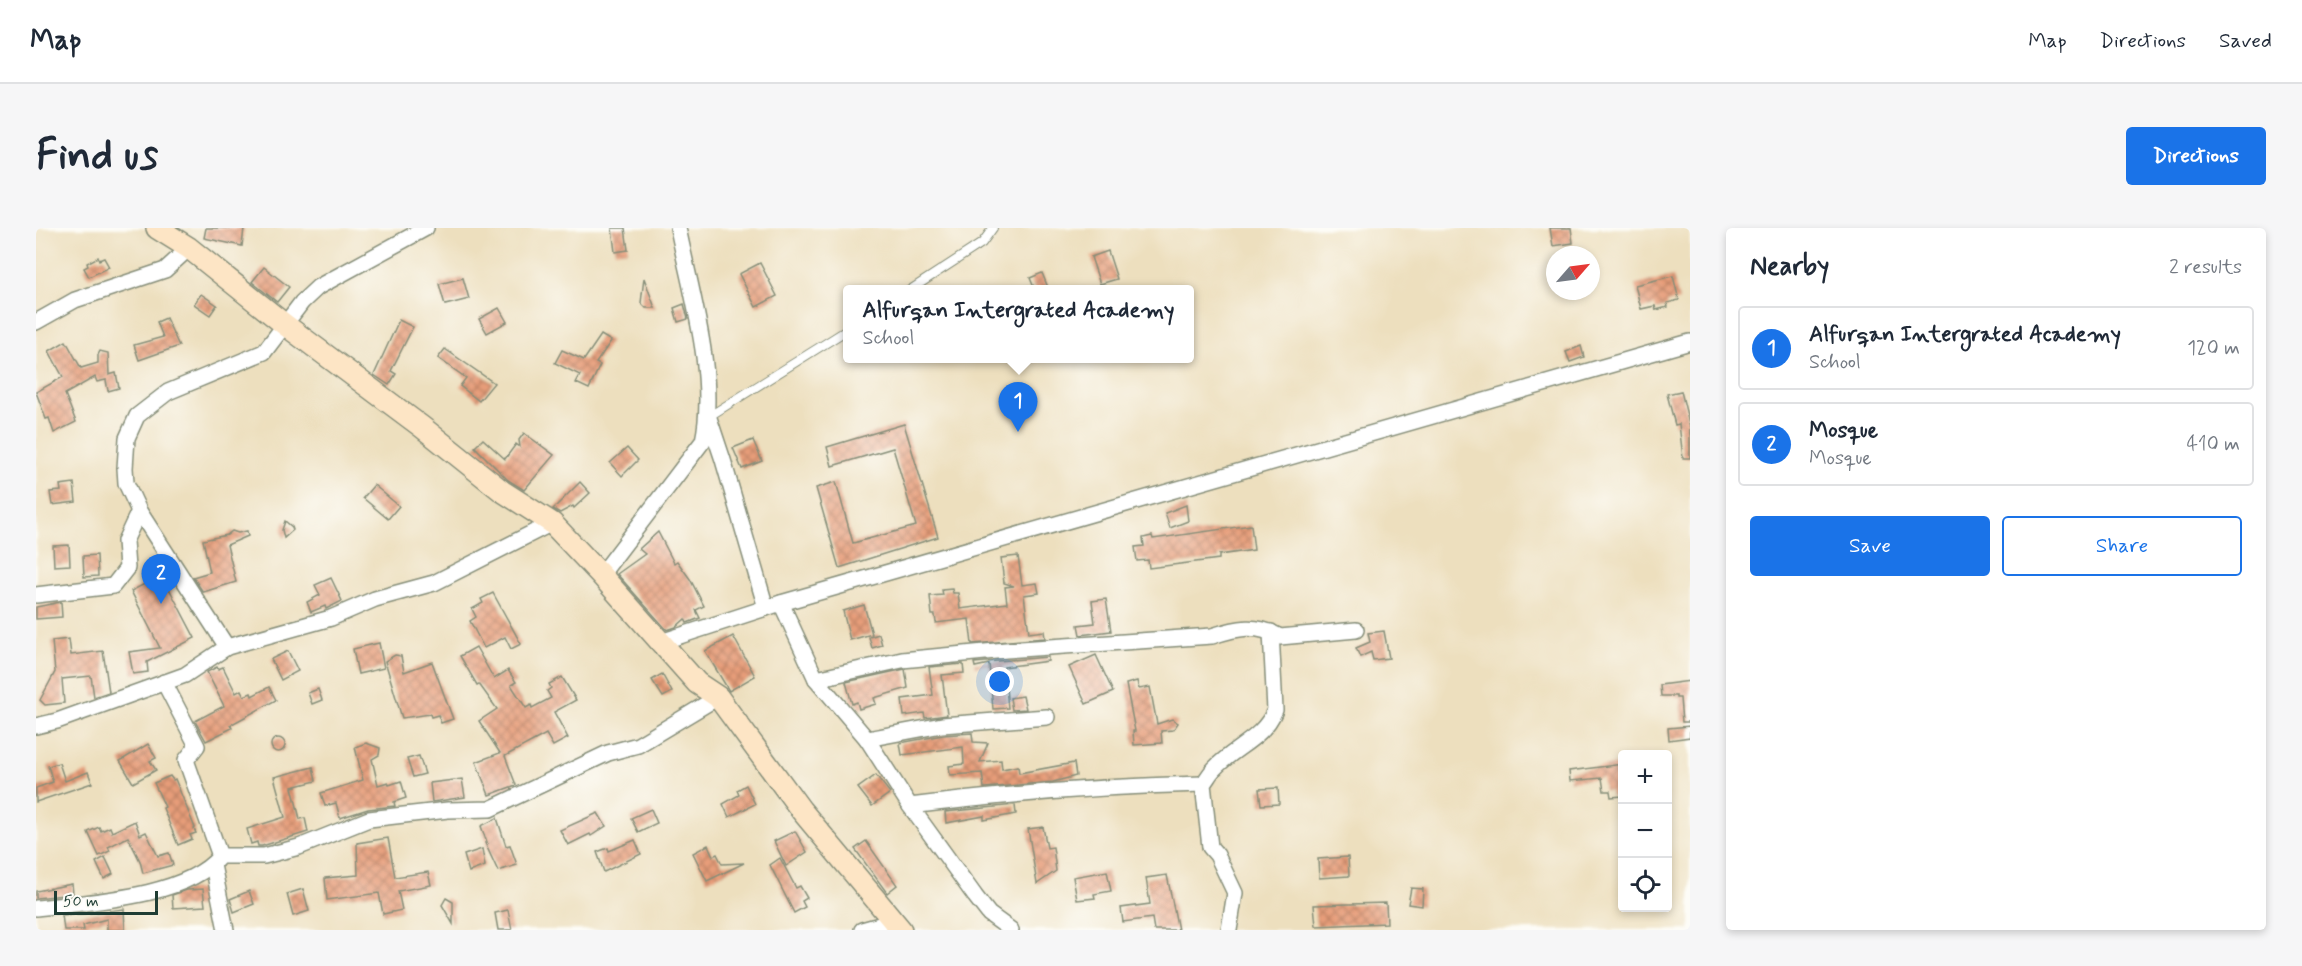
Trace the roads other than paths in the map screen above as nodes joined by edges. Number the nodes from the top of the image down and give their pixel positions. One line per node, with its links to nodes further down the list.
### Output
1 (157, 228): 5 (street)
2 (426, 228): 8 (street)
3 (678, 228): 11 (street)
4 (993, 228): 6 (lane)
5 (189, 248): 7 (street); 8 (street)
6 (918, 285)
7 (36, 322)
8 (284, 324): 12 (street); 13 (street)
9 (843, 333): 11 (lane)
10 (1690, 342): 16 (street)
11 (708, 417): 14 (street); 17 (street)
12 (139, 511): 15 (street); 21 (street)
13 (552, 524): 14 (street); 21 (street)
14 (601, 574): 20 (street)
15 (36, 595)
16 (781, 603): 17 (street); 22 (street)
17 (766, 608): 20 (street)
18 (1356, 630): 19 (street)
19 (1270, 632): 22 (street); 28 (street)
20 (661, 642): 24 (street)
21 (227, 647): 23 (street)
22 (816, 679): 27 (street)
23 (164, 682): 26 (street); 30 (street)
24 (718, 697): 30 (street); 32 (street)
25 (1047, 717): 27 (street)
26 (36, 726)
27 (867, 740): 29 (street)
28 (1203, 784): 29 (street); 36 (street)
29 (910, 806): 35 (street)
30 (216, 861): 31 (street); 33 (street)
31 (36, 908)
32 (898, 925): 34 (street)
33 (226, 930)
34 (862, 930)
35 (1011, 930)
36 (1228, 930)

